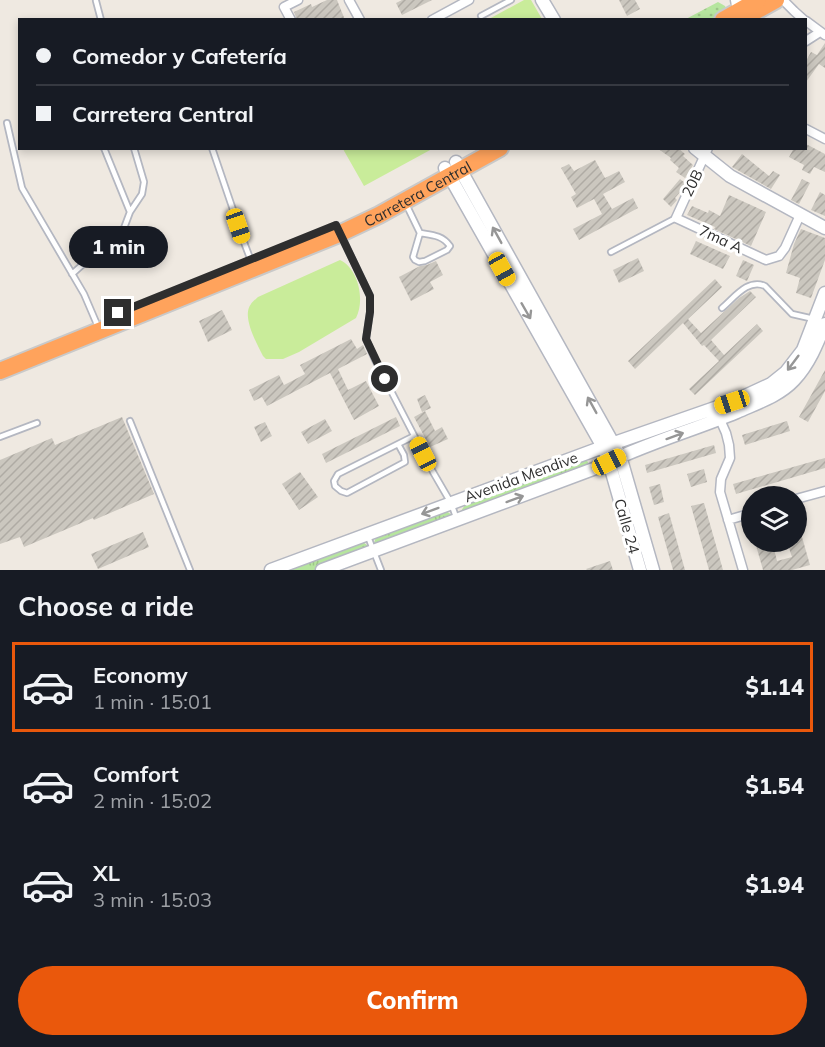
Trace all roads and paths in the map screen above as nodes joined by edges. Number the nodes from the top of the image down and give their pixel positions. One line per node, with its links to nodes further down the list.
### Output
1 (298, 0): 13 (street)
2 (349, 0): 14 (street)
3 (469, 0): 15 (street)
4 (511, 0): 11 (lane)
5 (542, 0): 16 (street)
6 (758, 0): 10 (highway)
7 (776, 0): 10 (highway)
8 (783, 0): 17 (street)
9 (96, 1): 12 (lane)
10 (739, 12)
11 (481, 16)
12 (100, 18)
13 (290, 18)
14 (359, 18)
15 (436, 18)
16 (553, 18)
17 (803, 18)
18 (807, 22): 19 (street)
19 (823, 34): 20 (street)
20 (807, 41)
21 (7, 123): 40 (lane)
22 (807, 130): 23 (street)
23 (825, 139)
24 (105, 150): 32 (lane)
25 (135, 150): 32 (lane)
26 (213, 150): 39 (lane)
27 (479, 150): 30 (highway, Carretera Central)
28 (496, 150): 30 (highway, Carretera Central)
29 (702, 151): 33 (street); 34 (street, 20B)
30 (453, 170): 31 (highway, Carretera Central); 36 (highway, Carretera Central); 53 (street, Calle 24)
31 (405, 201): 36 (highway, Carretera Central); 37 (lane)
32 (130, 212): 40 (lane)
33 (800, 215): 34 (street, 7ma A); 35 (street)
34 (675, 218): 38 (lane)
35 (825, 228)
36 (338, 230): 39 (highway, Carretera Central); 50 (lane)
37 (420, 233): 37 (lane)
38 (611, 252)
39 (252, 264): 44 (highway, Carretera Central)
40 (72, 274): 44 (lane)
41 (825, 293): 43 (street, Avenida Mendive)
42 (722, 308): 43 (lane)
43 (822, 322): 47 (street, Avenida Mendive)
44 (98, 327): 45 (highway, Carretera Central); 46 (highway, Carretera Central)
45 (0, 360)
46 (0, 371)
47 (717, 413): 53 (street, Avenida Mendive); 54 (street, Avenida Mendive, one-way to 47); 60 (street)
48 (130, 421): 63 (lane)
49 (37, 423): 51 (lane)
50 (414, 436): 52 (lane); 57 (lane)
51 (0, 437)
52 (398, 444): 52 (lane)
53 (609, 445): 54 (street, Calle 24); 57 (street, Avenida Mendive)
54 (615, 459): 59 (street, Avenida Mendive, one-way to 54); 67 (street, Calle 24); 68 (street, Calle 24)
55 (825, 491): 56 (street)
56 (807, 497)
57 (451, 503): 59 (lane); 61 (street, Avenida Mendive, one-way to 61)
58 (741, 516): 60 (street)
59 (457, 520): 62 (street, Avenida Mendive)
60 (728, 520): 69 (street)
61 (367, 534): 62 (lane); 64 (street, Avenida Mendive)
62 (373, 551): 65 (street, Avenida Mendive); 66 (lane)
63 (190, 570)
64 (271, 570)
65 (322, 570)
66 (381, 570)
67 (640, 570)
68 (653, 570)
69 (743, 570)

